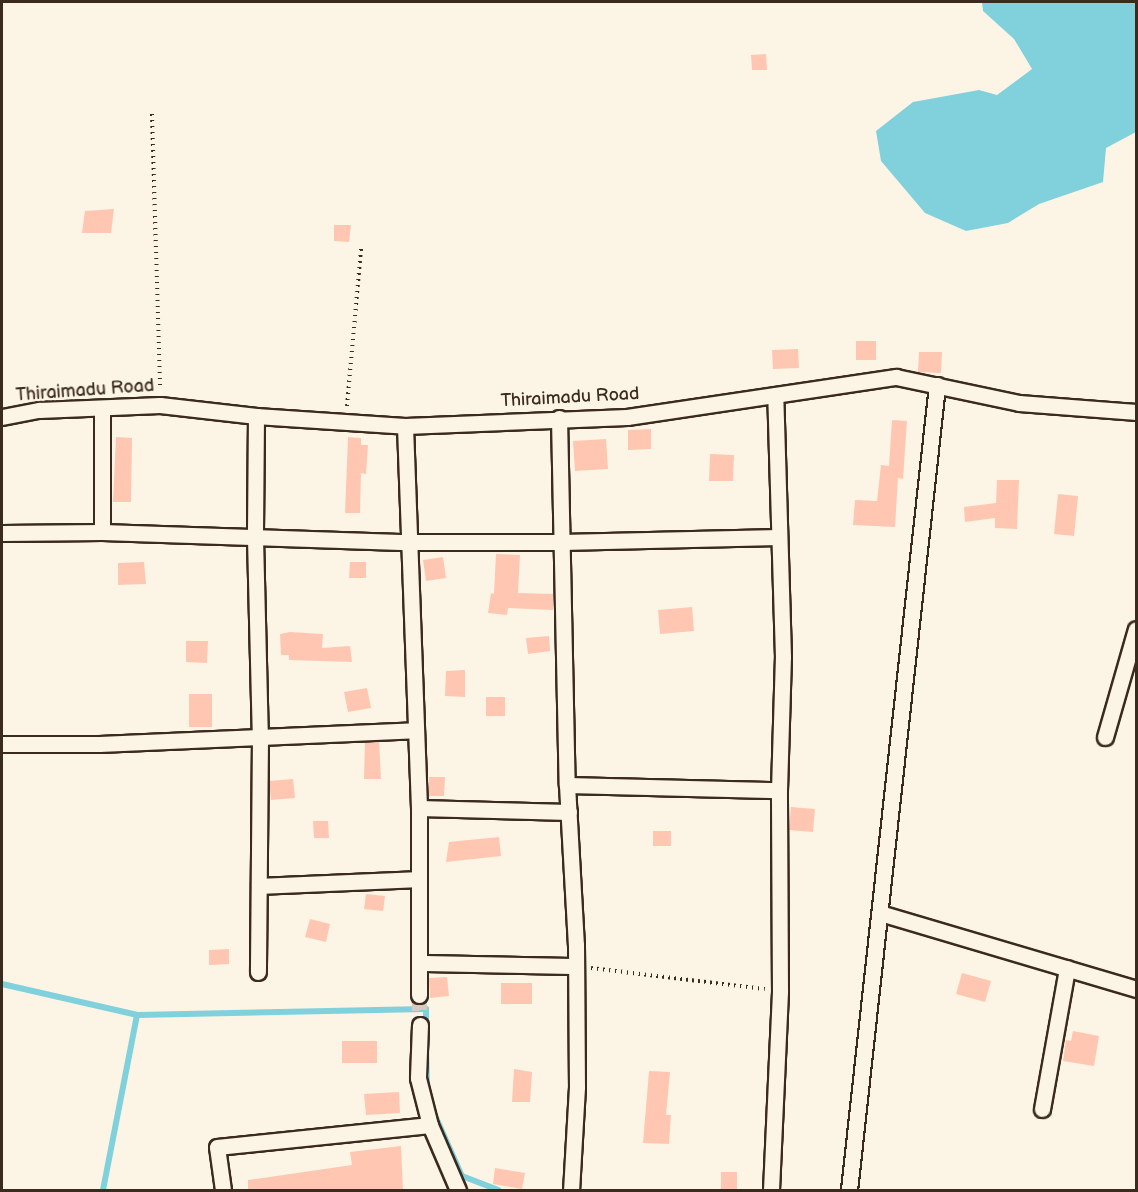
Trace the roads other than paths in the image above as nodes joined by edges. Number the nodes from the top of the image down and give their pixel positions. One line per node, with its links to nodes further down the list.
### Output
1 (937, 386): 2 (street, Thiraimadu Road); 4 (street, Thiraimadu Road); 26 (street)
2 (775, 394): 7 (street, Thiraimadu Road); 11 (street)
3 (102, 408): 5 (street, Thiraimadu Road); 6 (street, Thiraimadu Road); 9 (street)
4 (1137, 412)
5 (256, 416): 8 (street, Thiraimadu Road); 12 (street)
6 (2, 417)
7 (559, 418): 8 (street, Thiraimadu Road); 14 (street)
8 (405, 426): 13 (street)
9 (102, 532): 10 (street); 12 (street)
10 (2, 533)
11 (779, 537): 14 (street); 21 (street)
12 (255, 538): 13 (street); 17 (street)
13 (408, 542): 14 (street); 16 (street)
14 (561, 542): 20 (street)
15 (1137, 629): 18 (street)
16 (415, 730): 17 (street); 22 (street)
17 (260, 736): 19 (street); 25 (street)
18 (1105, 737)
19 (2, 744)
20 (567, 785): 21 (street); 23 (street)
21 (780, 790): 39 (street)
22 (419, 808): 23 (street); 24 (street)
23 (568, 812): 28 (street)
24 (419, 879): 25 (street); 27 (street)
25 (259, 886): 30 (street)
26 (880, 913): 29 (street); 40 (street)
27 (420, 963): 28 (street); 32 (street)
28 (576, 966): 38 (street)
29 (1067, 968): 31 (street); 34 (street)
30 (258, 972)
31 (1137, 989)
32 (419, 995)
33 (420, 1025): 35 (street)
34 (1042, 1109)
35 (430, 1125): 36 (street); 37 (street)
36 (223, 1191)
37 (458, 1191)
38 (571, 1191)
39 (771, 1191)
40 (849, 1191)

